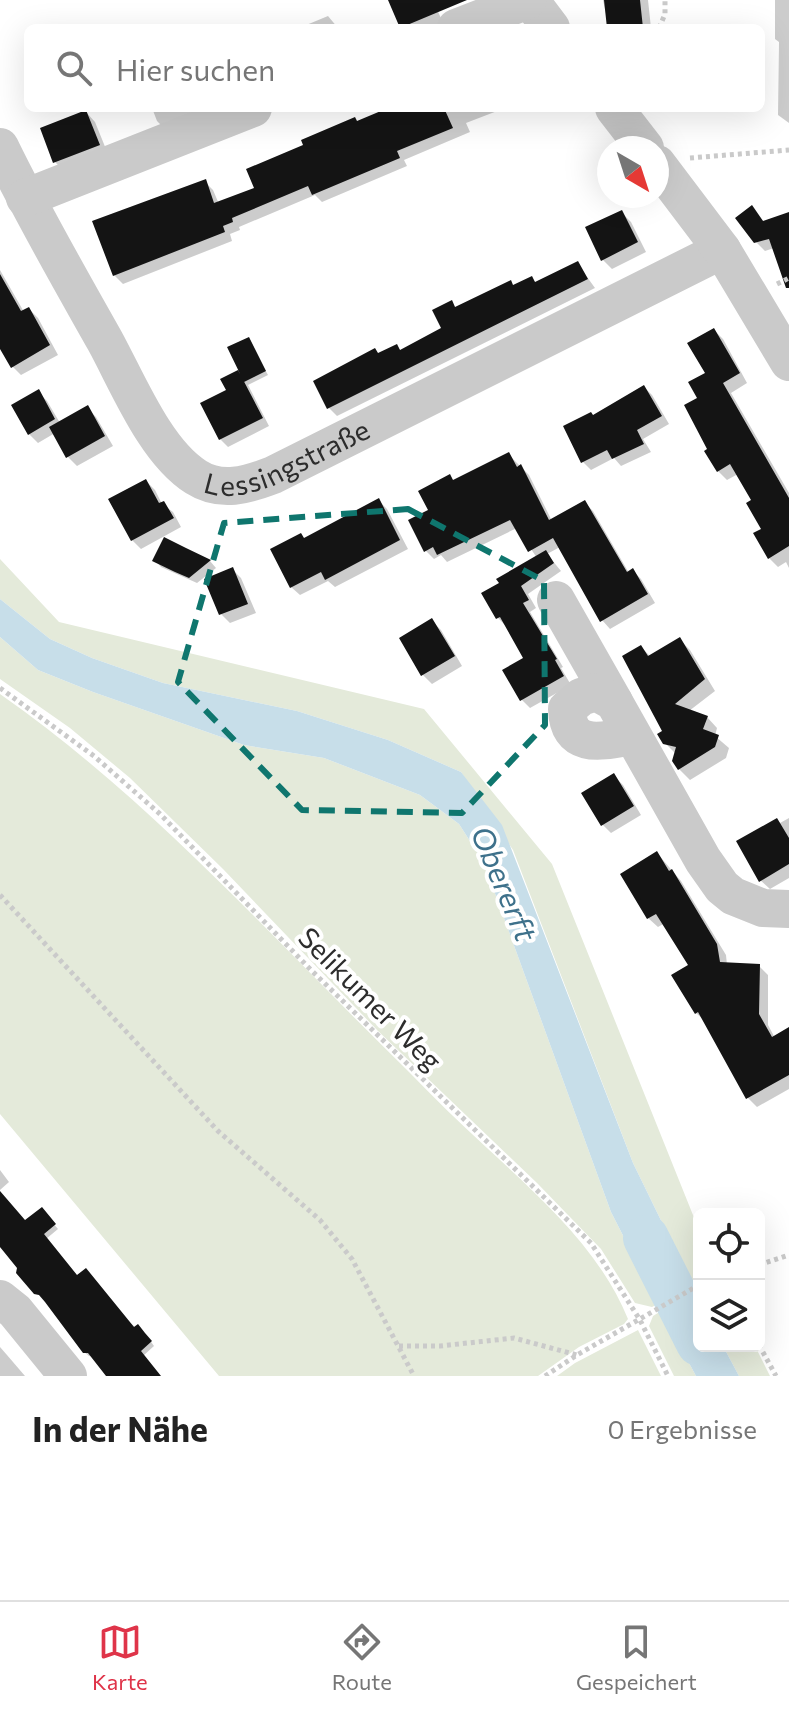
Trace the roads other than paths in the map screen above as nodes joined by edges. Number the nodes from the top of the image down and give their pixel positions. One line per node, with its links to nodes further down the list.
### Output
1 (529, 0): 2 (street); 3 (street)
2 (466, 24)
3 (548, 24)
4 (243, 112): 9 (street)
5 (617, 112): 6 (street)
6 (636, 136)
7 (0, 147): 9 (street, Lessingstraße)
8 (669, 179): 10 (street)
9 (25, 198): 10 (street, Lessingstraße)
10 (722, 250): 11 (street)
11 (789, 362)
12 (556, 600): 13 (street)
13 (614, 702): 14 (street); 14 (street)
14 (632, 736): 15 (street)
15 (789, 909)
16 (0, 1299): 17 (street)
17 (68, 1376)

